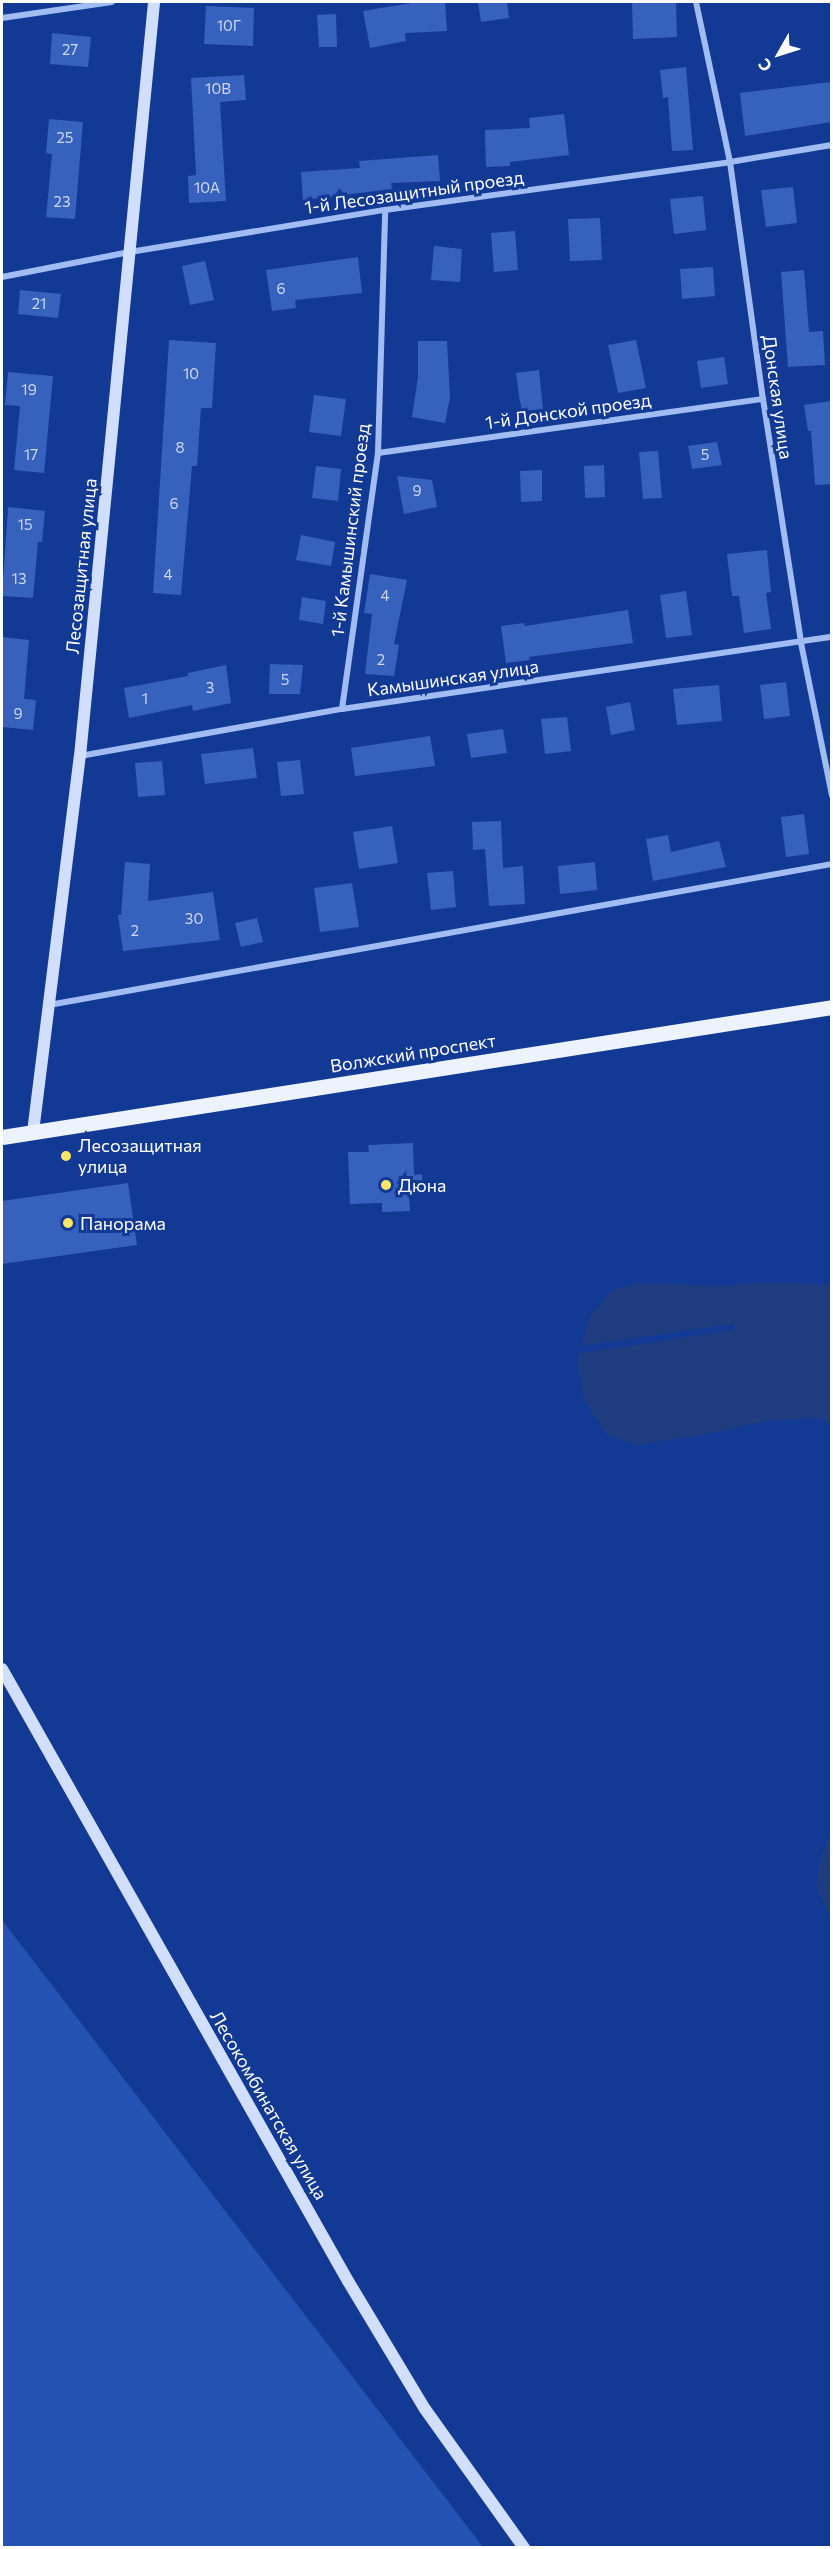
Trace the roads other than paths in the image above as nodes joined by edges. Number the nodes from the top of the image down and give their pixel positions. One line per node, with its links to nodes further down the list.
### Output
1 (112, 2): 4 (street)
2 (154, 2): 8 (street, Лесозащитная улица)
3 (696, 2): 6 (street, Донская улица)
4 (2, 18)
5 (831, 146): 6 (street, 1-й Лесозащитный проезд)
6 (730, 162): 7 (street, 1-й Лесозащитный проезд); 10 (street, Донская улица)
7 (385, 210): 8 (street, 1-й Лесозащитный проезд); 11 (street, 1-й Камышинский проезд)
8 (130, 252): 9 (street, 1-й Лесозащитный проезд); 15 (street, Лесозащитная улица)
9 (2, 277)
10 (763, 399): 11 (street, 1-й Донской проезд); 13 (street, Донская улица)
11 (378, 453): 14 (street, 1-й Камышинский проезд)
12 (831, 638): 13 (street, Камышинская улица)
13 (801, 643): 14 (street, Камышинская улица); 16 (street, Донская улица)
14 (342, 709): 15 (street, Камышинская улица)
15 (80, 756): 18 (street, Лесозащитная улица)
16 (831, 796)
17 (831, 864): 18 (street)
18 (49, 1005): 20 (street, Лесозащитная улица)
19 (831, 1007): 20 (main road, Волжский проспект)
20 (33, 1132): 21 (main road, Волжский проспект)
21 (2, 1137)
22 (2, 1669): 23 (street, Лесокомбинатская улица)
23 (525, 2547)

